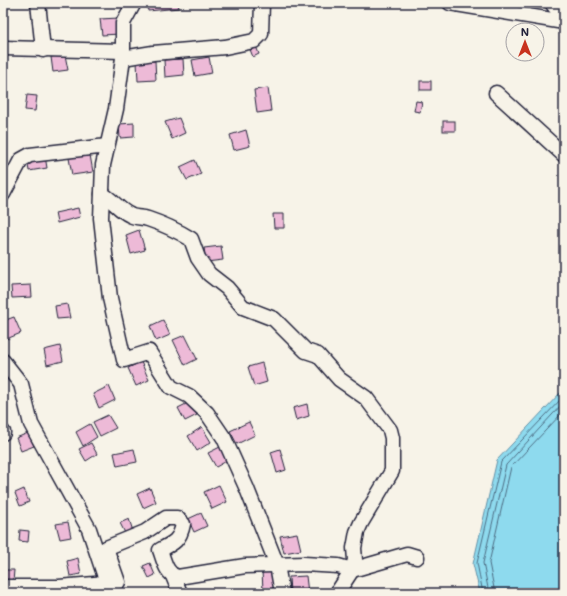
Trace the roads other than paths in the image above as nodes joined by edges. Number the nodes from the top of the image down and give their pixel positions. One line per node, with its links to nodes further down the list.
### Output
1 (38, 3): 9 (street)
2 (134, 3): 10 (street)
3 (262, 3): 10 (street)
4 (450, 3): 7 (street)
5 (552, 3): 6 (street)
6 (564, 19)
7 (564, 22)
8 (3, 48): 9 (street)
9 (43, 50): 10 (street)
10 (123, 54): 12 (street)
11 (496, 93): 13 (street)
12 (107, 146): 14 (street); 15 (street)
13 (564, 155)
14 (3, 194)
15 (102, 194): 18 (street); 19 (street)
16 (3, 361): 21 (street)
17 (417, 557): 19 (street)
18 (277, 565): 19 (street); 20 (street); 24 (street)
19 (352, 570): 25 (street)
20 (173, 576): 21 (street); 23 (street)
21 (107, 583): 22 (street)
22 (3, 587)
23 (180, 593)
24 (282, 593)
25 (337, 593)

